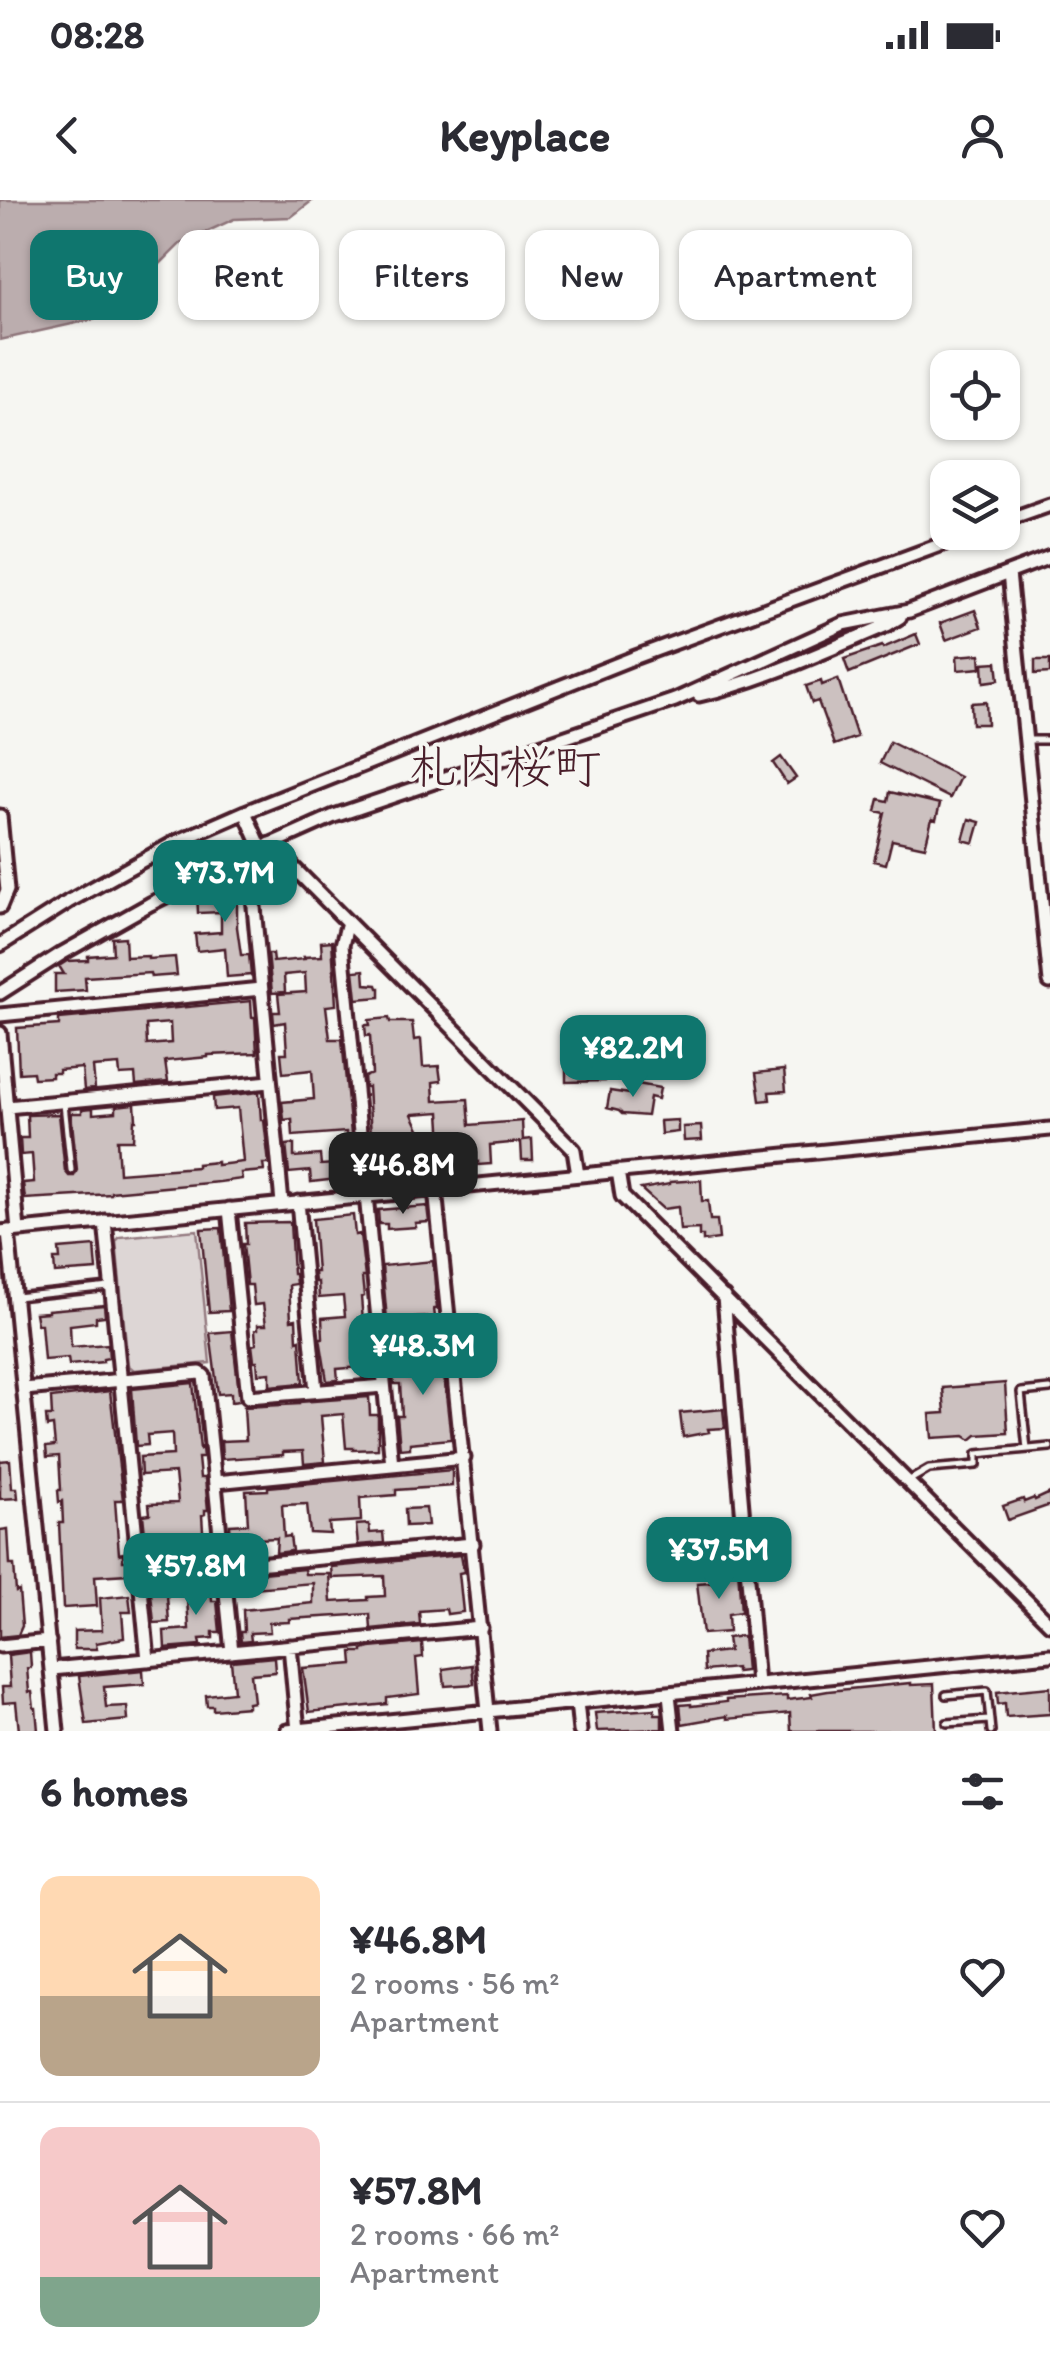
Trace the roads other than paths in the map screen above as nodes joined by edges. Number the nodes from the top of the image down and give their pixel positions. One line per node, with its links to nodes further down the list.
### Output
1 (1050, 505): 2 (street)
2 (1020, 516)
3 (930, 548): 8 (street)
4 (1048, 558): 5 (street)
5 (1009, 573): 6 (street); 10 (street)
6 (1026, 740): 7 (lane); 14 (street)
7 (1050, 740)
8 (245, 812): 10 (street); 13 (street)
9 (0, 816): 11 (street)
10 (260, 849): 12 (street); 15 (street); 16 (street)
11 (0, 907)
12 (348, 922): 25 (street); 27 (street)
13 (0, 945)
14 (1050, 982)
15 (261, 989): 17 (street); 19 (street)
16 (0, 994)
17 (0, 1015)
18 (0, 1034): 21 (street)
19 (270, 1082): 20 (street); 29 (street)
20 (64, 1101): 21 (street); 23 (lane)
21 (7, 1106): 32 (street)
22 (1050, 1129): 24 (street)
23 (71, 1170)
24 (618, 1171): 25 (street); 35 (street)
25 (578, 1175): 26 (street)
26 (435, 1189): 27 (street); 45 (street)
27 (365, 1195): 28 (street); 39 (street)
28 (298, 1202): 29 (street); 42 (street)
29 (282, 1203): 30 (street)
30 (229, 1209): 31 (street); 42 (street)
31 (105, 1221): 32 (street); 33 (street)
32 (9, 1231): 34 (street)
33 (112, 1287): 34 (lane); 38 (street)
34 (15, 1297): 36 (street)
35 (724, 1297): 48 (street); 60 (street)
36 (17, 1314): 37 (street); 40 (street)
37 (0, 1316)
38 (122, 1380): 40 (street); 47 (street); 58 (street)
39 (384, 1386): 42 (street); 46 (street)
40 (24, 1389): 53 (street)
41 (1050, 1390): 44 (lane)
42 (316, 1391)
43 (1050, 1447): 44 (lane)
44 (1027, 1449): 48 (lane)
45 (464, 1458): 46 (street); 49 (street)
46 (392, 1465): 47 (street)
47 (216, 1482): 50 (street)
48 (908, 1482): 51 (street)
49 (473, 1544): 50 (street); 52 (street)
50 (224, 1567): 56 (street)
51 (1050, 1624)
52 (481, 1628): 55 (street); 64 (street)
53 (49, 1641): 54 (street); 59 (street)
54 (0, 1646)
55 (290, 1646): 56 (street); 67 (street)
56 (232, 1652): 58 (street)
57 (1050, 1655): 60 (street)
58 (148, 1660): 59 (street)
59 (52, 1669): 68 (street)
60 (756, 1684): 61 (street)
61 (669, 1694): 63 (street); 72 (street)
62 (946, 1695): 65 (lane)
63 (577, 1702): 64 (street); 71 (street)
64 (488, 1711): 67 (street); 70 (street)
65 (990, 1720): 66 (lane); 73 (lane)
66 (947, 1723)
67 (298, 1730): 69 (street)
68 (57, 1731)
69 (287, 1731)
70 (490, 1731)
71 (580, 1731)
72 (672, 1731)
73 (991, 1731)

